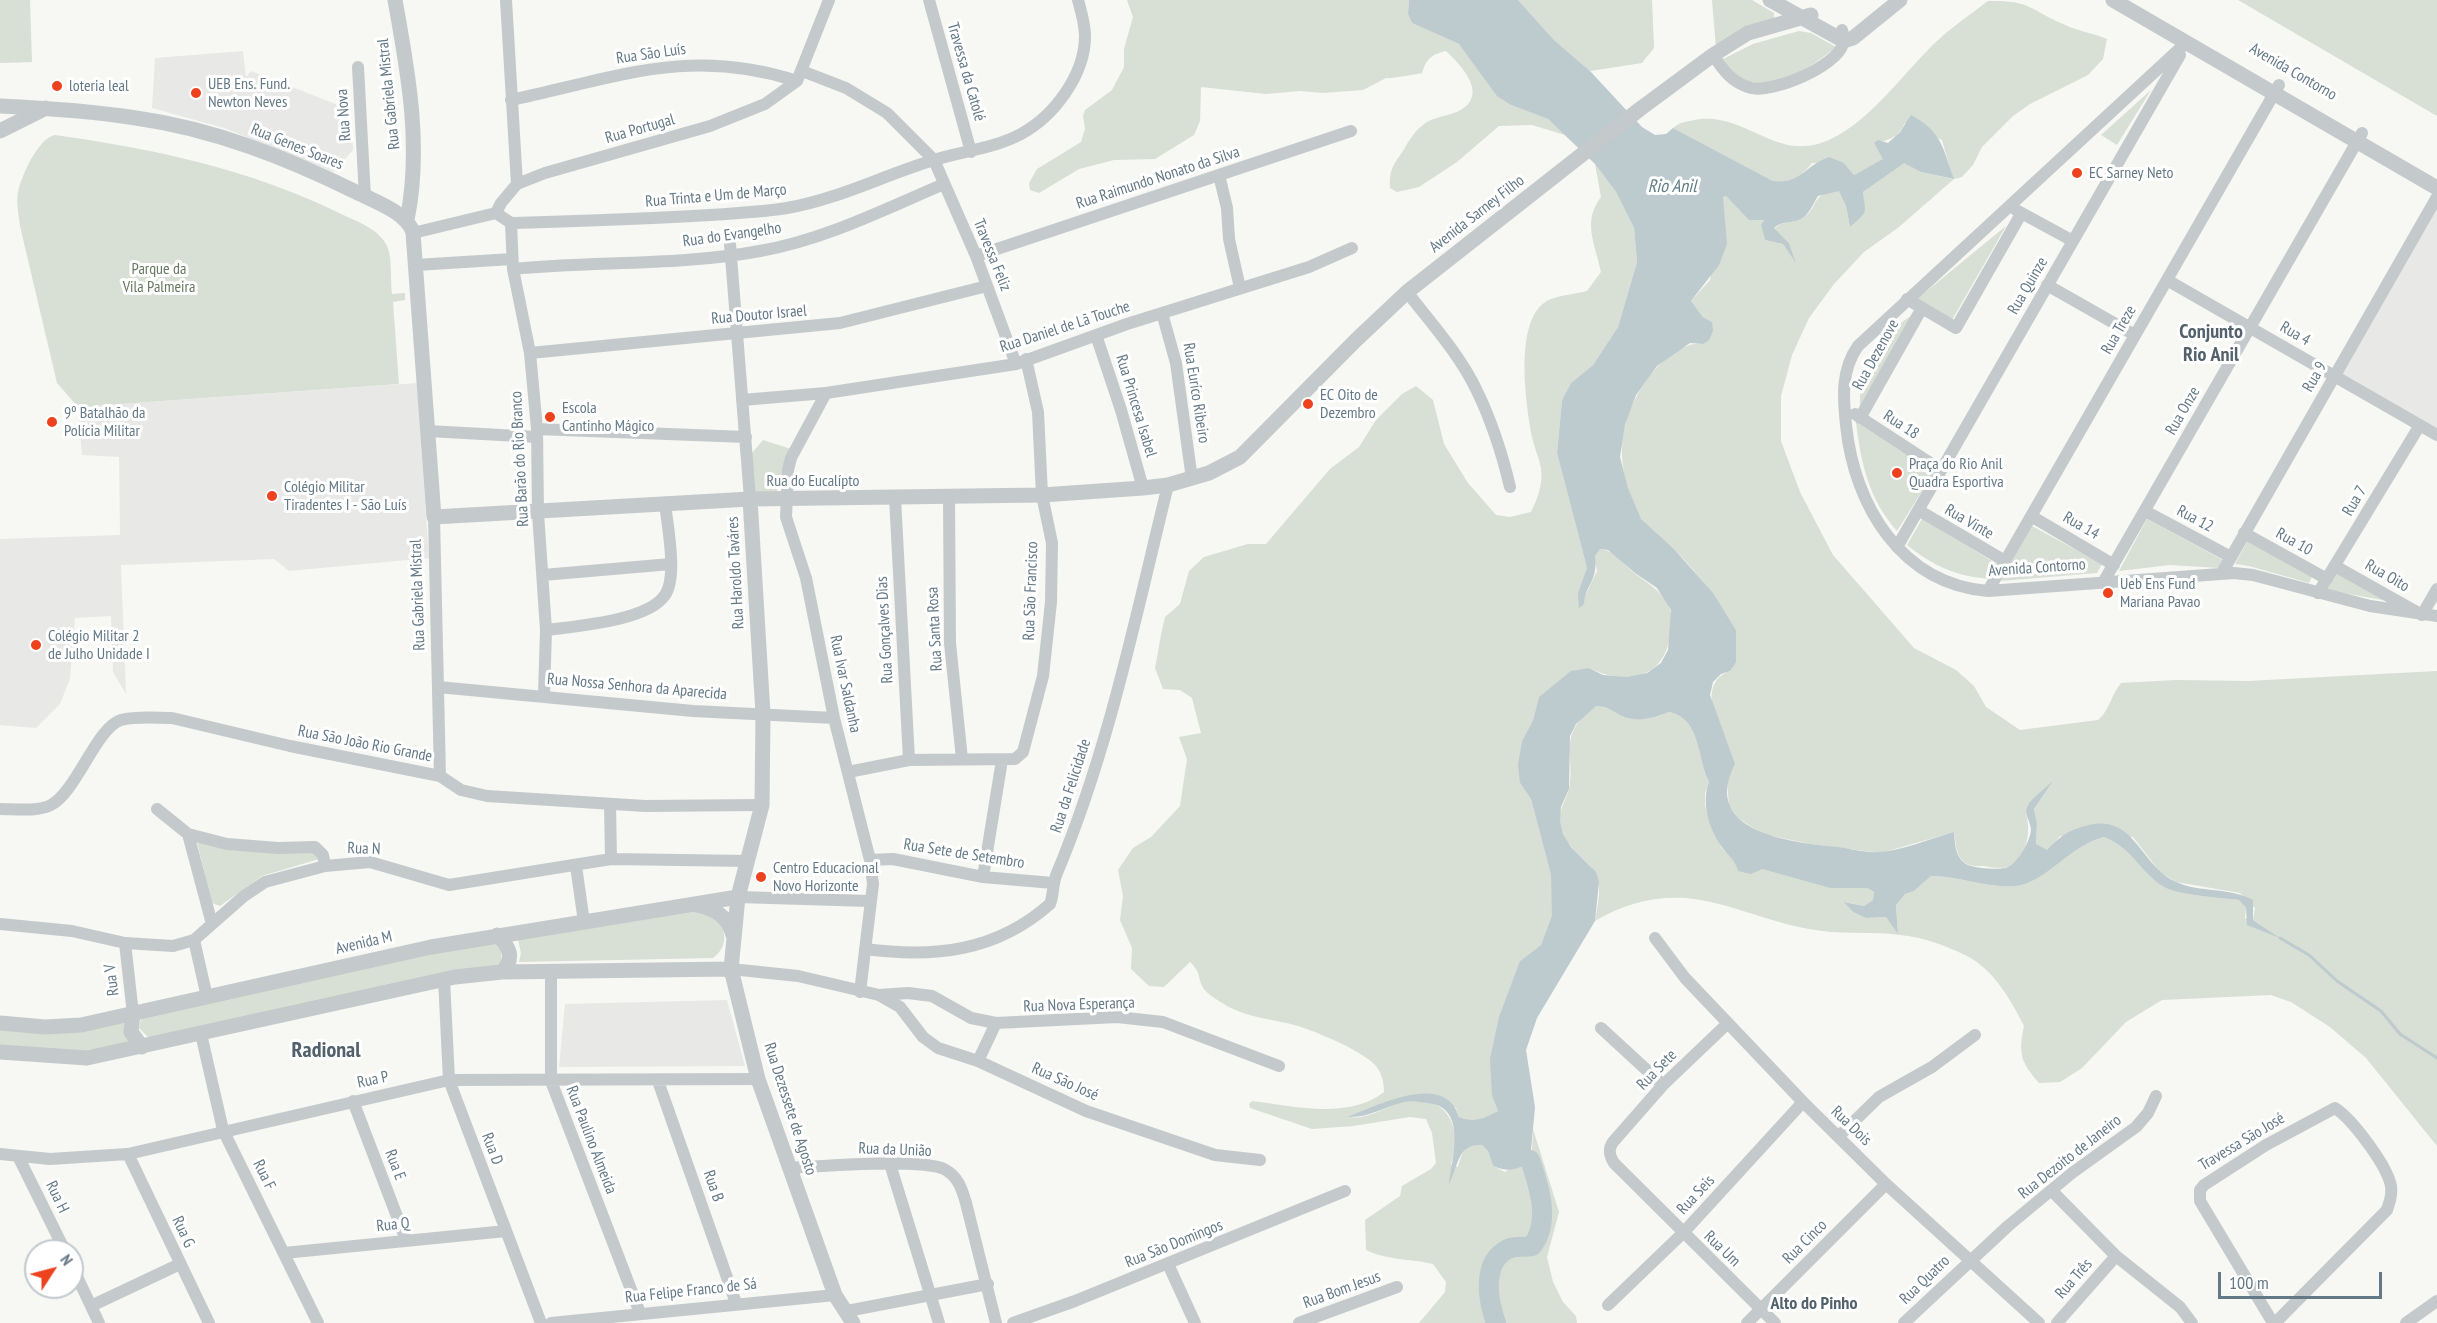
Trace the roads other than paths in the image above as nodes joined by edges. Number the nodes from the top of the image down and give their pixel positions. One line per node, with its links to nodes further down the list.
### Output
1 (395, 0): 37 (street, Rua Gabriela Mistral)
2 (506, 0): 19 (street)
3 (829, 0): 17 (street)
4 (929, 0): 25 (street, Travessa da Catolé)
5 (1078, 0): 25 (street, Rua Trinta e Um de Março)
6 (1770, 0): 12 (street)
7 (1785, 0): 12 (street)
8 (1888, 0): 13 (street)
9 (1900, 0): 13 (street)
10 (2113, 0): 14 (street, Avenida Contorno)
11 (2130, 0): 14 (street, Avenida Contorno)
12 (1806, 16): 13 (street); 15 (street, Avenida Sarney Filho)
13 (1843, 35): 15 (street)
14 (2189, 39): 18 (street, Avenida Contorno); 34 (street, Avenida Contorno); 38 (street, Rua Quinze)
15 (1713, 55): 48 (street, Avenida Sarney Filho)
16 (358, 67): 32 (street, Rua Nova)
17 (800, 76): 19 (street, Rua São Luís); 26 (street, Rua São Luís); 29 (street, Rua Portugal)
18 (2277, 89): 24 (street, Avenida Contorno); 44 (street, Rua Treze)
19 (511, 100): 29 (street)
20 (0, 106): 21 (street, Rua Genes Soares)
21 (46, 108): 22 (street); 32 (street, Rua Genes Soares)
22 (0, 131)
23 (1351, 131): 27 (street, Rua Raimundo Nonato da Silva)
24 (2360, 137): 28 (street, Avenida Contorno); 31 (street, Avenida Contorno); 52 (street, Rua Onze)
25 (971, 152): 26 (street, Rua Trinta e Um de Março)
26 (934, 160): 30 (street, Travessa Feliz); 36 (street, Rua Trinta e Um de Março)
27 (1220, 176): 41 (street, Rua Raimundo Nonato da Silva); 47 (street)
28 (2437, 176)
29 (517, 184): 35 (street)
30 (944, 184): 40 (street, Rua do Evangelho); 41 (street, Travessa Feliz)
31 (2437, 188)
32 (365, 196): 37 (street, Rua Genes Soares)
33 (2437, 197): 58 (street, Rua 9)
34 (2016, 211): 38 (street); 49 (street, Avenida Contorno); 50 (street, Avenida Contorno)
35 (496, 213): 36 (street); 37 (street)
36 (510, 223): 42 (street, Rua Barão do Rio Branco)
37 (410, 227): 43 (street, Rua Gabriela Mistral)
38 (2073, 241): 45 (street, Rua Quinze)
39 (1352, 248): 47 (street, Rua Daniel de Lã Touche)
40 (731, 249): 42 (street, Rua do Evangelho); 53 (street, Rua Haroldo Taváres)
41 (976, 256): 46 (street, Travessa Feliz)
42 (513, 264): 43 (street, Rua do Evangelho); 56 (street, Rua Barão do Rio Branco)
43 (416, 265): 64 (street, Rua Gabriela Mistral)
44 (2167, 280): 52 (street, Rua 4); 55 (street, Rua Treze)
45 (2047, 285): 55 (street); 68 (street, Rua Quinze)
46 (987, 286): 53 (street, Rua Doutor Israel); 57 (street, Travessa Feliz)
47 (1240, 288): 51 (street, Rua Daniel de Lã Touche)
48 (1407, 292): 69 (street, Avenida Sarney Filho); 71 (street)
49 (1907, 299): 50 (street, Avenida Contorno); 61 (street, Avenida Contorno)
50 (1922, 308): 62 (street, Rua Dezenove)
51 (1162, 313): 54 (street, Rua Daniel de Lã Touche); 69 (street, Rua Euríco Ribeiro)
52 (2251, 327): 58 (street, Rua 4); 80 (street, Rua Onze)
53 (737, 334): 56 (street, Rua Doutor Israel); 60 (street, Rua Haroldo Taváres)
54 (1096, 334): 57 (street, Rua Daniel de Lã Touche); 72 (street, Rua Princesa Isabel)
55 (2135, 335): 82 (street, Rua Treze)
56 (530, 353): 65 (street, Rua Barão do Rio Branco)
57 (1021, 361): 59 (street, Rua Daniel de Lã Touche); 73 (street, Rua São Francisco)
58 (2334, 376): 63 (street, Rua 4); 84 (street, Rua 9)
59 (826, 393): 60 (street, Rua Daniel de Lã Touche); 77 (street, Rua Ivar Saldanha)
60 (742, 400): 67 (street, Rua Haroldo Taváres)
61 (1844, 407): 62 (street, Rua 18); 85 (street, Avenida Contorno)
62 (1860, 418): 68 (street, Rua 18)
63 (2420, 425): 66 (street, Rua 4); 90 (street, Rua 7)
64 (428, 431): 65 (street); 83 (street, Rua Gabriela Mistral)
65 (537, 433): 67 (street); 81 (street, Rua Barão do Rio Branco)
66 (2437, 435)
67 (746, 437): 76 (street, Rua Haroldo Taváres)
68 (1941, 470): 79 (street, Rua Quinze)
69 (1192, 479): 70 (street, Rua do Eucalípto)
70 (1168, 485): 72 (street, Rua do Eucalípto); 121 (street, Rua da Felicidade)
71 (1510, 487)
72 (1143, 488): 73 (street, Rua do Eucalípto)
73 (1042, 495): 75 (street, Rua do Eucalípto); 107 (street, Rua São Francisco)
74 (895, 498): 75 (street, Rua do Eucalípto); 77 (street, Rua do Eucalípto); 106 (street, Rua Gonçalves Dias)
75 (949, 498): 105 (street, Rua Santa Rosa)
76 (750, 499): 77 (street, Rua do Eucalípto); 78 (street, Rua do Eucalípto); 103 (street, Rua Haroldo Taváres)
77 (786, 499): 104 (street, Rua Ivar Saldanha)
78 (665, 502): 81 (street, Rua do Eucalípto); 88 (street)
79 (1918, 510): 85 (street, Rua Quinze); 87 (street, Rua Vinte)
80 (2145, 511): 86 (street, Rua 12); 89 (street, Rua Onze)
81 (538, 513): 83 (street, Rua do Eucalípto); 92 (street, Rua Barão do Rio Branco)
82 (2031, 516): 87 (street, Rua Treze); 89 (street, Rua 14)
83 (434, 517): 101 (street, Rua Gabriela Mistral)
84 (2244, 533): 86 (street, Rua 9); 93 (street, Rua 10)
85 (1897, 547): 96 (street, Avenida Contorno)
86 (2231, 557): 91 (street, Rua 9)
87 (2005, 561): 96 (street, Rua Treze)
88 (671, 564): 92 (street); 100 (street)
89 (2114, 565): 94 (street, Rua Onze)
90 (2335, 566): 93 (street, Rua 7); 98 (street, Rua Oito)
91 (2222, 573): 94 (street, Avenida Contorno); 97 (street, Avenida Contorno)
92 (543, 574): 100 (street, Rua Barão do Rio Branco)
93 (2327, 579): 97 (street, Rua 7)
94 (2104, 581): 96 (street, Avenida Contorno)
95 (2437, 589): 98 (street)
96 (1988, 591)
97 (2318, 593): 98 (street, Avenida Contorno)
98 (2422, 615): 99 (street, Avenida Contorno)
99 (2437, 616)
100 (546, 630): 102 (street, Rua Barão do Rio Branco)
101 (438, 687): 102 (street, Rua Nossa Senhora da Aparecida); 109 (street, Rua Gabriela Mistral)
102 (544, 695): 103 (street, Rua Nossa Senhora da Aparecida)
103 (762, 714): 104 (street, Rua Nossa Senhora da Aparecida); 111 (street, Rua Haroldo Taváres)
104 (834, 718): 108 (street, Rua Ivar Saldanha)
105 (962, 759): 106 (street); 107 (street)
106 (909, 760): 108 (street)
107 (1002, 760): 120 (street)
108 (848, 772): 116 (street, Rua Ivar Saldanha)
109 (440, 776): 110 (street, Rua São João Rio Grande); 112 (street, Rua São João Rio Grande)
110 (610, 804): 111 (street, Rua São João Rio Grande); 115 (street)
111 (762, 805): 117 (street, Rua Haroldo Taváres)
112 (0, 809)
113 (157, 810): 114 (street)
114 (188, 834): 118 (street); 127 (street)
115 (611, 859): 117 (street, Rua N); 119 (street, Rua N)
116 (870, 860): 120 (street, Rua Sete de Setembro); 123 (street, Rua Ivar Saldanha)
117 (748, 861): 122 (street, Rua Haroldo Taváres)
118 (325, 866): 119 (street, Rua N); 127 (street, Rua N)
119 (576, 866): 125 (street)
120 (983, 877): 121 (street, Rua Sete de Setembro)
121 (1053, 883): 133 (street, Rua da Felicidade)
122 (738, 897): 123 (street); 124 (street, Avenida M); 131 (street, Rua Dezessete de Agosto)
123 (869, 901): 133 (street, Rua Ivar Saldanha)
124 (694, 904): 125 (street, Avenida M); 131 (street)
125 (584, 922): 128 (street, Avenida M)
126 (0, 924): 132 (street)
127 (212, 924): 130 (street, Rua N)
128 (497, 935): 137 (street); 141 (street, Avenida M)
129 (1655, 938): 145 (street, Rua Dois)
130 (194, 940): 132 (street); 141 (street)
131 (734, 941): 134 (street); 135 (street, Rua Dezessete de Agosto)
132 (125, 943): 142 (street, Rua V)
133 (865, 949): 139 (street, Rua Ivar Saldanha)
134 (702, 969): 135 (street); 136 (street)
135 (731, 969): 139 (street); 153 (street, Rua Dezessete de Agosto)
136 (551, 971): 137 (street); 155 (street, Rua Paulino Almeida)
137 (502, 972): 138 (street)
138 (444, 979): 147 (street); 154 (street, Rua D)
139 (860, 992): 140 (street)
140 (879, 995): 144 (street, Rua Nova Esperança); 151 (street, Rua São José)
141 (207, 997): 142 (street, Avenida M)
142 (133, 1014): 143 (street, Avenida M); 149 (street)
143 (0, 1023)
144 (996, 1023): 151 (street); 152 (street, Rua Nova Esperança)
145 (1727, 1024): 157 (street, Rua Sete); 160 (street, Rua Dois)
146 (1601, 1028): 157 (street)
147 (201, 1034): 149 (street); 161 (street, Rua F)
148 (1975, 1035): 162 (street)
149 (142, 1047): 150 (street)
150 (0, 1052)
151 (978, 1061): 167 (street, Rua São José)
152 (1279, 1066)
153 (758, 1079): 156 (street, Rua P); 169 (street, Rua Dezessete de Agosto)
154 (449, 1080): 155 (street, Rua P); 159 (street, Rua P); 173 (street, Rua D)
155 (550, 1081): 156 (street, Rua P); 192 (street, Rua Paulino Almeida)
156 (658, 1081): 188 (street, Rua B)
157 (1663, 1085): 163 (street, Rua Sete)
158 (2156, 1096): 172 (street, Rua Dezoito de Janeiro)
159 (353, 1101): 161 (street, Rua P); 176 (street, Rua E)
160 (1803, 1102): 162 (street, Rua Dois); 174 (street, Rua Seis)
161 (223, 1130): 165 (street, Rua P); 177 (street, Rua F)
162 (1839, 1136): 170 (street, Rua Dois)
163 (1614, 1142): 174 (street, Rua Um)
164 (0, 1154): 166 (street, Rua P)
165 (128, 1154): 166 (street, Rua P); 180 (street, Rua G)
166 (19, 1158): 175 (street, Rua H)
167 (1260, 1160)
168 (890, 1164): 169 (street, Rua da União); 182 (street, Rua da União); 185 (street)
169 (790, 1168): 186 (street, Rua Dezessete de Agosto)
170 (1886, 1184): 179 (street, Rua Dois); 191 (street, Rua Cinco)
171 (1345, 1191): 181 (street, Rua São Domingos)
172 (2052, 1191): 178 (street); 179 (street, Rua Dezoito de Janeiro)
173 (506, 1231): 176 (street, Rua Q); 197 (street, Rua D)
174 (1683, 1233): 189 (street, Rua Seis); 191 (street, Rua Um)
175 (59, 1239)
176 (406, 1240): 177 (street, Rua Q)
177 (284, 1252): 196 (street, Rua F)
178 (2116, 1256): 208 (street, Rua Três); 209 (street)
179 (1969, 1260): 206 (street, Rua Quatro); 207 (street, Rua Dois)
180 (180, 1264): 190 (street); 195 (street, Rua G)
181 (1168, 1264): 201 (street, Rua São Domingos); 202 (street)
182 (988, 1284): 185 (street); 200 (street, Rua da União)
183 (1397, 1287): 203 (street, Rua Bom Jesus)
184 (84, 1291): 190 (street)
185 (930, 1294): 193 (street); 199 (street)
186 (835, 1295): 188 (street, Rua Felipe Franco de Sá); 193 (street, Rua Dezessete de Agosto)
187 (2437, 1300): 211 (street)
188 (736, 1303): 192 (street, Rua Felipe Franco de Sá)
189 (1608, 1305)
190 (91, 1306): 194 (street)
191 (1761, 1309): 204 (street, Rua Cinco); 205 (street, Rua Um)
192 (640, 1313): 198 (street, Rua Felipe Franco de Sá)
193 (849, 1317)
194 (99, 1323)
195 (209, 1323)
196 (318, 1323)
197 (541, 1323)
198 (551, 1323)
199 (939, 1323)
200 (996, 1323)
201 (1013, 1323)
202 (1195, 1323)
203 (1299, 1323)
204 (1747, 1323)
205 (1775, 1323)
206 (1904, 1323)
207 (2039, 1323)
208 (2057, 1323)
209 (2192, 1323)
210 (2274, 1323): 210 (street, Travessa São José)
211 (2406, 1323)

